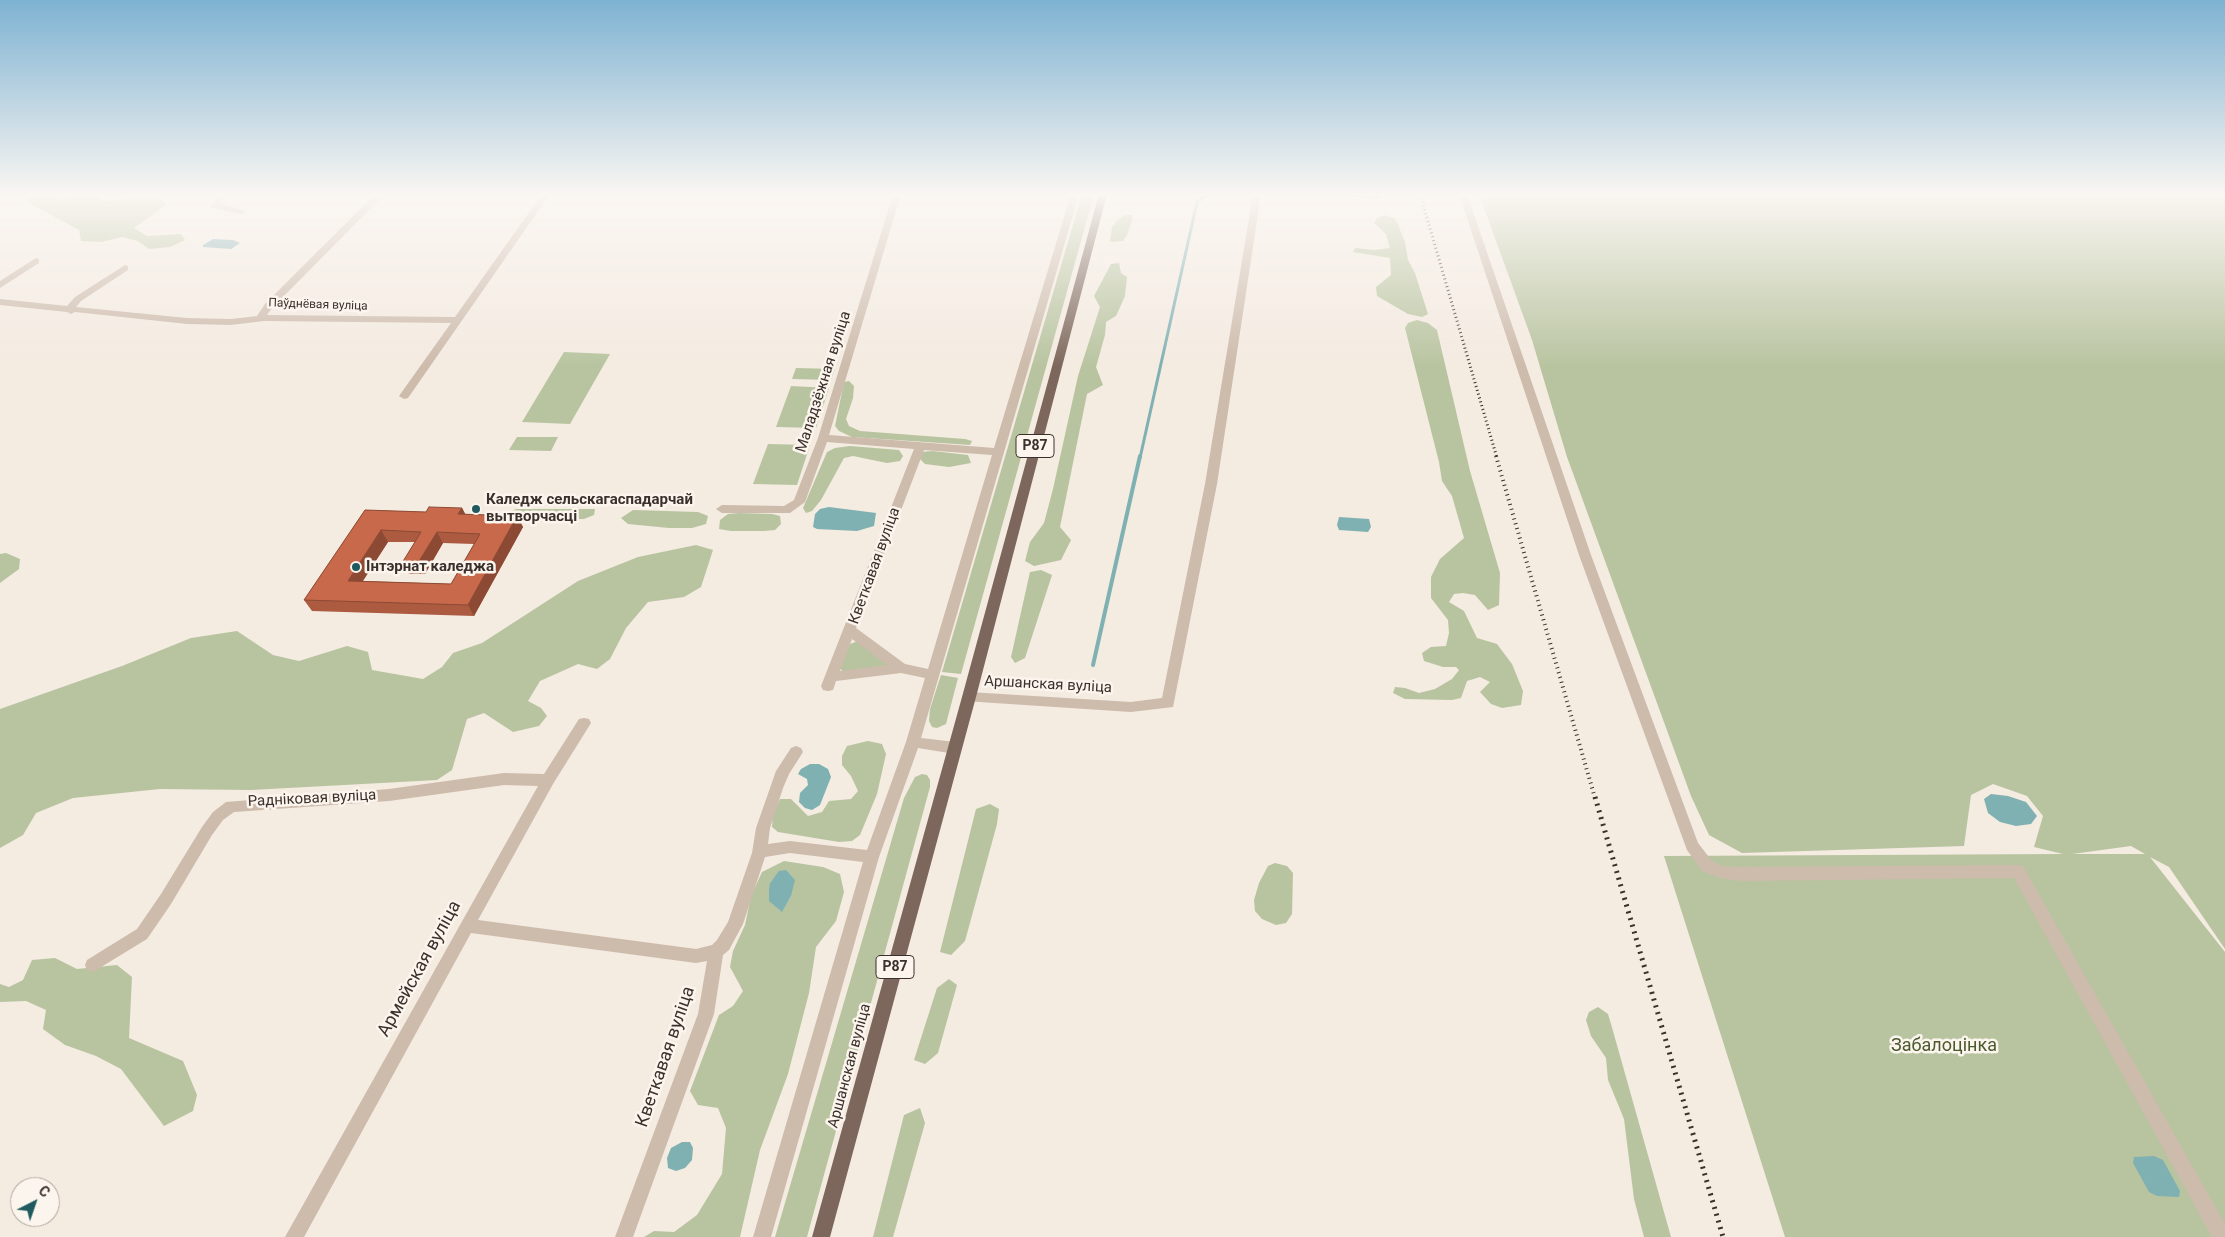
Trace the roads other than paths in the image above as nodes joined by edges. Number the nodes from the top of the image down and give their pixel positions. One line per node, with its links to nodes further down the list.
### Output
1 (322, 252): 13 (street, Паўднёвая вуліца)
2 (506, 252): 14 (street)
3 (879, 252): 16 (street, Маладзёжная вуліца)
4 (1058, 252): 18 (street)
5 (1088, 252): 23 (main road, Р87)
6 (1248, 252): 23 (street, Аршанская вуліца)
7 (1483, 252): 38 (street)
8 (36, 261): 10 (street)
9 (125, 268): 12 (street)
10 (0, 285)
11 (0, 302): 12 (street)
12 (72, 311): 13 (street)
13 (264, 318): 14 (street, Паўднёвая вуліца)
14 (458, 320): 15 (street)
15 (404, 396)
16 (823, 438): 17 (street); 19 (street, Маладзёжная вуліца)
17 (920, 446): 18 (street); 20 (street, Кветкавая вуліца)
18 (998, 452): 22 (street)
19 (722, 510)
20 (851, 631): 21 (street); 21 (street, Кветкавая вуліца)
21 (901, 668): 22 (street)
22 (933, 675): 25 (street)
23 (969, 697): 26 (main road, Аршанская вуліца / Р87)
24 (584, 723): 28 (street, Армейская вуліца)
25 (913, 742): 26 (street); 30 (street)
26 (955, 748): 37 (main road, Аршанская вуліца / Р87)
27 (796, 752): 29 (street, Кветкавая вуліца)
28 (548, 780): 31 (street, Армейская вуліца); 33 (street, Радніковая вуліца)
29 (759, 853): 30 (street); 32 (street, Кветкавая вуліца)
30 (872, 857): 36 (street)
31 (468, 926): 32 (street); 34 (street, Армейская вуліца)
32 (716, 951): 35 (street, Кветкавая вуліца)
33 (92, 965)
34 (294, 1237)
35 (624, 1237)
36 (762, 1237)
37 (821, 1237)
38 (2222, 1237)

